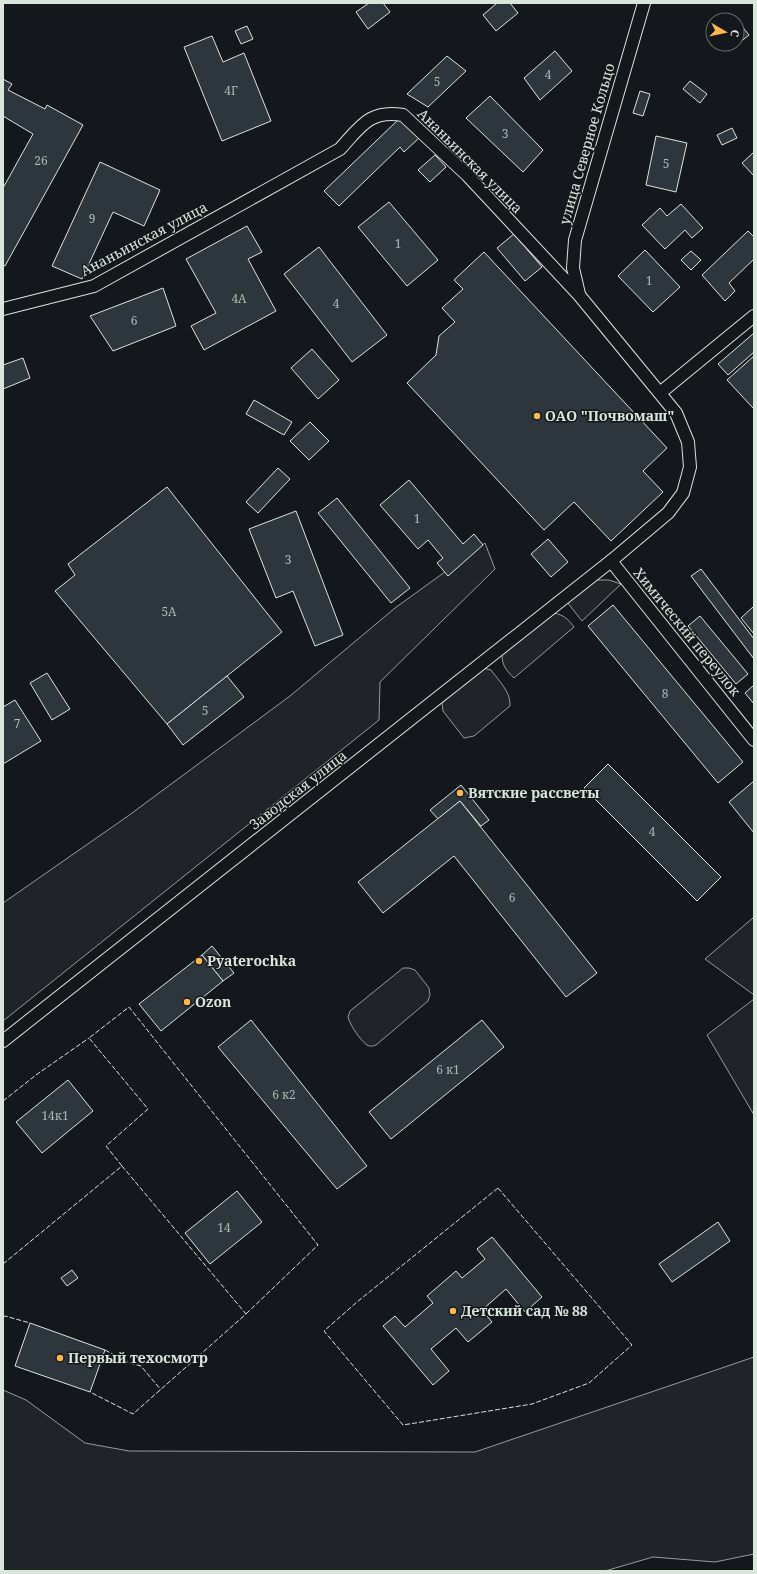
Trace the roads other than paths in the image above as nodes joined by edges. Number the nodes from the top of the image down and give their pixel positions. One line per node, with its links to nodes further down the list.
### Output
1 (644, 3): 2 (street, улица Северное Кольцо)
2 (579, 295): 3 (street, Ананьинская улица); 5 (street, Ананьинская улица)
3 (3, 309)
4 (754, 316): 5 (street)
5 (660, 393): 6 (street, Ананьинская улица)
6 (611, 561): 7 (street, Химический переулок); 8 (street, Заводская улица)
7 (754, 740)
8 (3, 1042)

